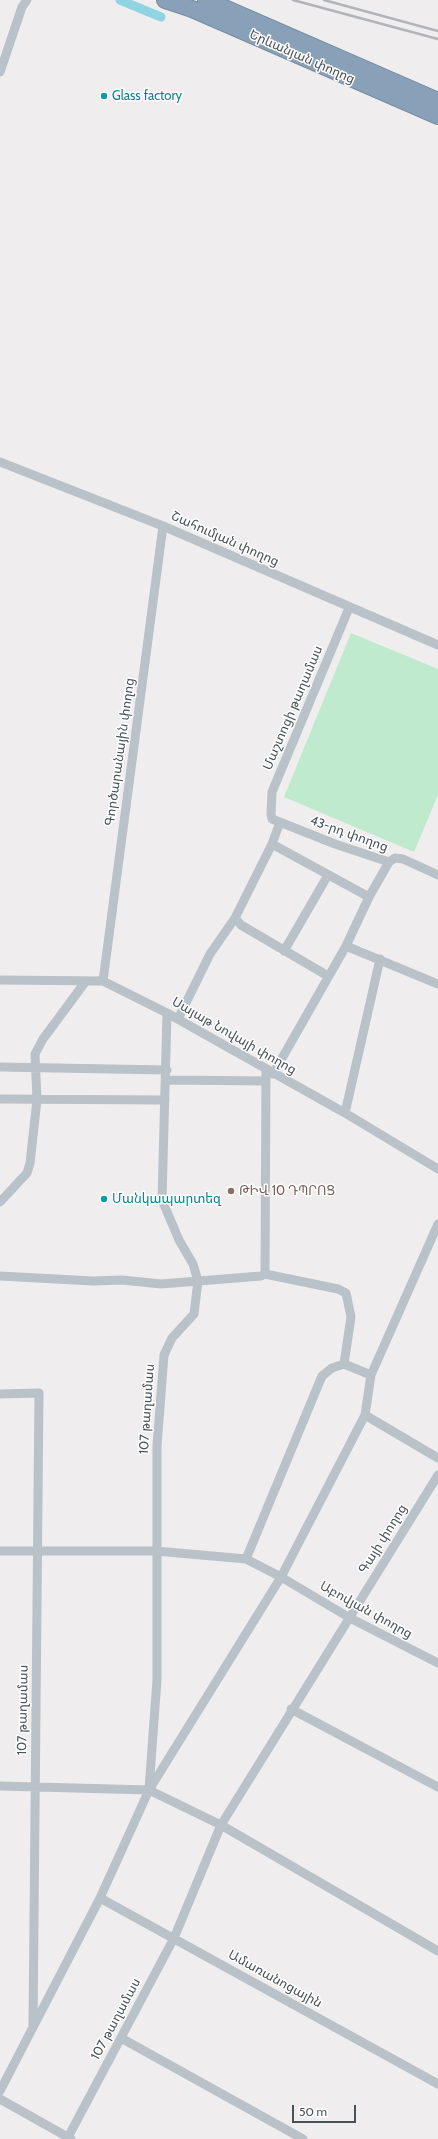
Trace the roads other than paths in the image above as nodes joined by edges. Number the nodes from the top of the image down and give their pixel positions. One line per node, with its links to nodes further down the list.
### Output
1 (165, 0): 4 (highway, Երևանյան փողոց)
2 (206, 0): 4 (highway, Երևանյան փողոց)
3 (26, 1): 5 (street)
4 (274, 38): 6 (highway, Երևանյան փողոց); 7 (highway, Երևանյան փողոց)
5 (0, 72)
6 (438, 101)
7 (438, 116)
8 (0, 462): 9 (street, Շահումյան փողոց)
9 (163, 526): 10 (street, Շահումյան փողոց); 25 (street, Գործարանային փողոց)
10 (349, 608): 11 (street, Շահումյան փողոց); 12 (street, Մաշտոցի թաղամաս)
11 (438, 645)
12 (276, 821): 13 (street); 14 (street, 43-րդ փողոց)
13 (272, 844): 15 (street); 18 (street)
14 (389, 862): 16 (street, 43-րդ փողոց); 17 (street)
15 (328, 875): 17 (street); 20 (street)
16 (438, 875)
17 (369, 897): 19 (street)
18 (236, 918): 20 (street); 28 (street)
19 (346, 946): 21 (street); 22 (street)
20 (284, 951): 22 (street)
21 (380, 959): 26 (street); 38 (street)
22 (328, 976): 32 (street)
23 (0, 980): 24 (street, Սայաթ Նովայի փողոց)
24 (86, 981): 25 (street, Սայաթ Նովայի փողոց); 30 (street)
25 (102, 981): 27 (street, Սայաթ Նովայի փողոց)
26 (438, 984)
27 (167, 1013): 28 (street, Սայաթ Նովայի փողոց); 31 (street)
28 (178, 1019): 32 (street, Սայաթ Նովայի փողոց)
29 (0, 1067): 30 (street)
30 (35, 1067): 31 (street); 36 (street)
31 (167, 1070): 33 (street)
32 (270, 1072): 34 (street); 38 (street, Սայաթ Նովայի փողոց)
33 (166, 1080): 34 (street); 37 (street)
34 (266, 1081): 42 (street)
35 (0, 1099): 36 (street)
36 (37, 1100): 37 (street); 40 (street)
37 (165, 1100): 44 (street)
38 (345, 1113): 39 (street, Սայաթ Նովայի փողոց)
39 (438, 1169)
40 (0, 1202)
41 (438, 1224): 46 (street, 107 թաղամաս)
42 (265, 1274): 44 (street); 45 (street)
43 (0, 1276): 44 (street)
44 (198, 1281): 53 (street, 107 թաղամաս)
45 (344, 1364): 46 (street); 54 (street)
46 (371, 1375): 48 (street, 107 թաղամաս)
47 (0, 1394): 51 (street, 107 թաղամաս)
48 (365, 1415): 49 (street); 55 (street, 107 թաղամաս)
49 (438, 1458)
50 (438, 1475): 56 (street, Գայի փողոց)
51 (38, 1550): 52 (street); 53 (street); 60 (street, 107 թաղամաս)
52 (0, 1551)
53 (156, 1551): 54 (street); 62 (street, 107 թաղամաս)
54 (246, 1559): 55 (street, Աբովյան փողոց)
55 (282, 1577): 56 (street, Աբովյան փողոց); 62 (street, 107 թաղամաս)
56 (350, 1618): 57 (street, Աբովյան փողոց); 58 (street, 107 թաղամաս)
57 (438, 1663)
58 (291, 1709): 61 (street); 63 (street, 107 թաղամաս)
59 (0, 1786): 60 (street)
60 (35, 1786): 62 (street); 67 (street, 107 թաղամաս)
61 (438, 1787)
62 (149, 1790): 63 (street); 64 (street, 107 թաղամաս)
63 (221, 1825): 65 (street, 107 թաղամաս); 66 (street)
64 (100, 1898): 65 (street, Ամառանոցային); 67 (street, 107 թաղամաս)
65 (174, 1938): 68 (street, 107 թաղամաս); 69 (street, Ամառանոցային)
66 (438, 1951)
67 (32, 2028): 70 (street, 107 թաղամաս)
68 (121, 2038): 72 (street, 107 թաղամաս); 73 (street)
69 (438, 2084)
70 (0, 2091)
71 (0, 2099): 72 (street)
72 (68, 2138)
73 (303, 2139)

